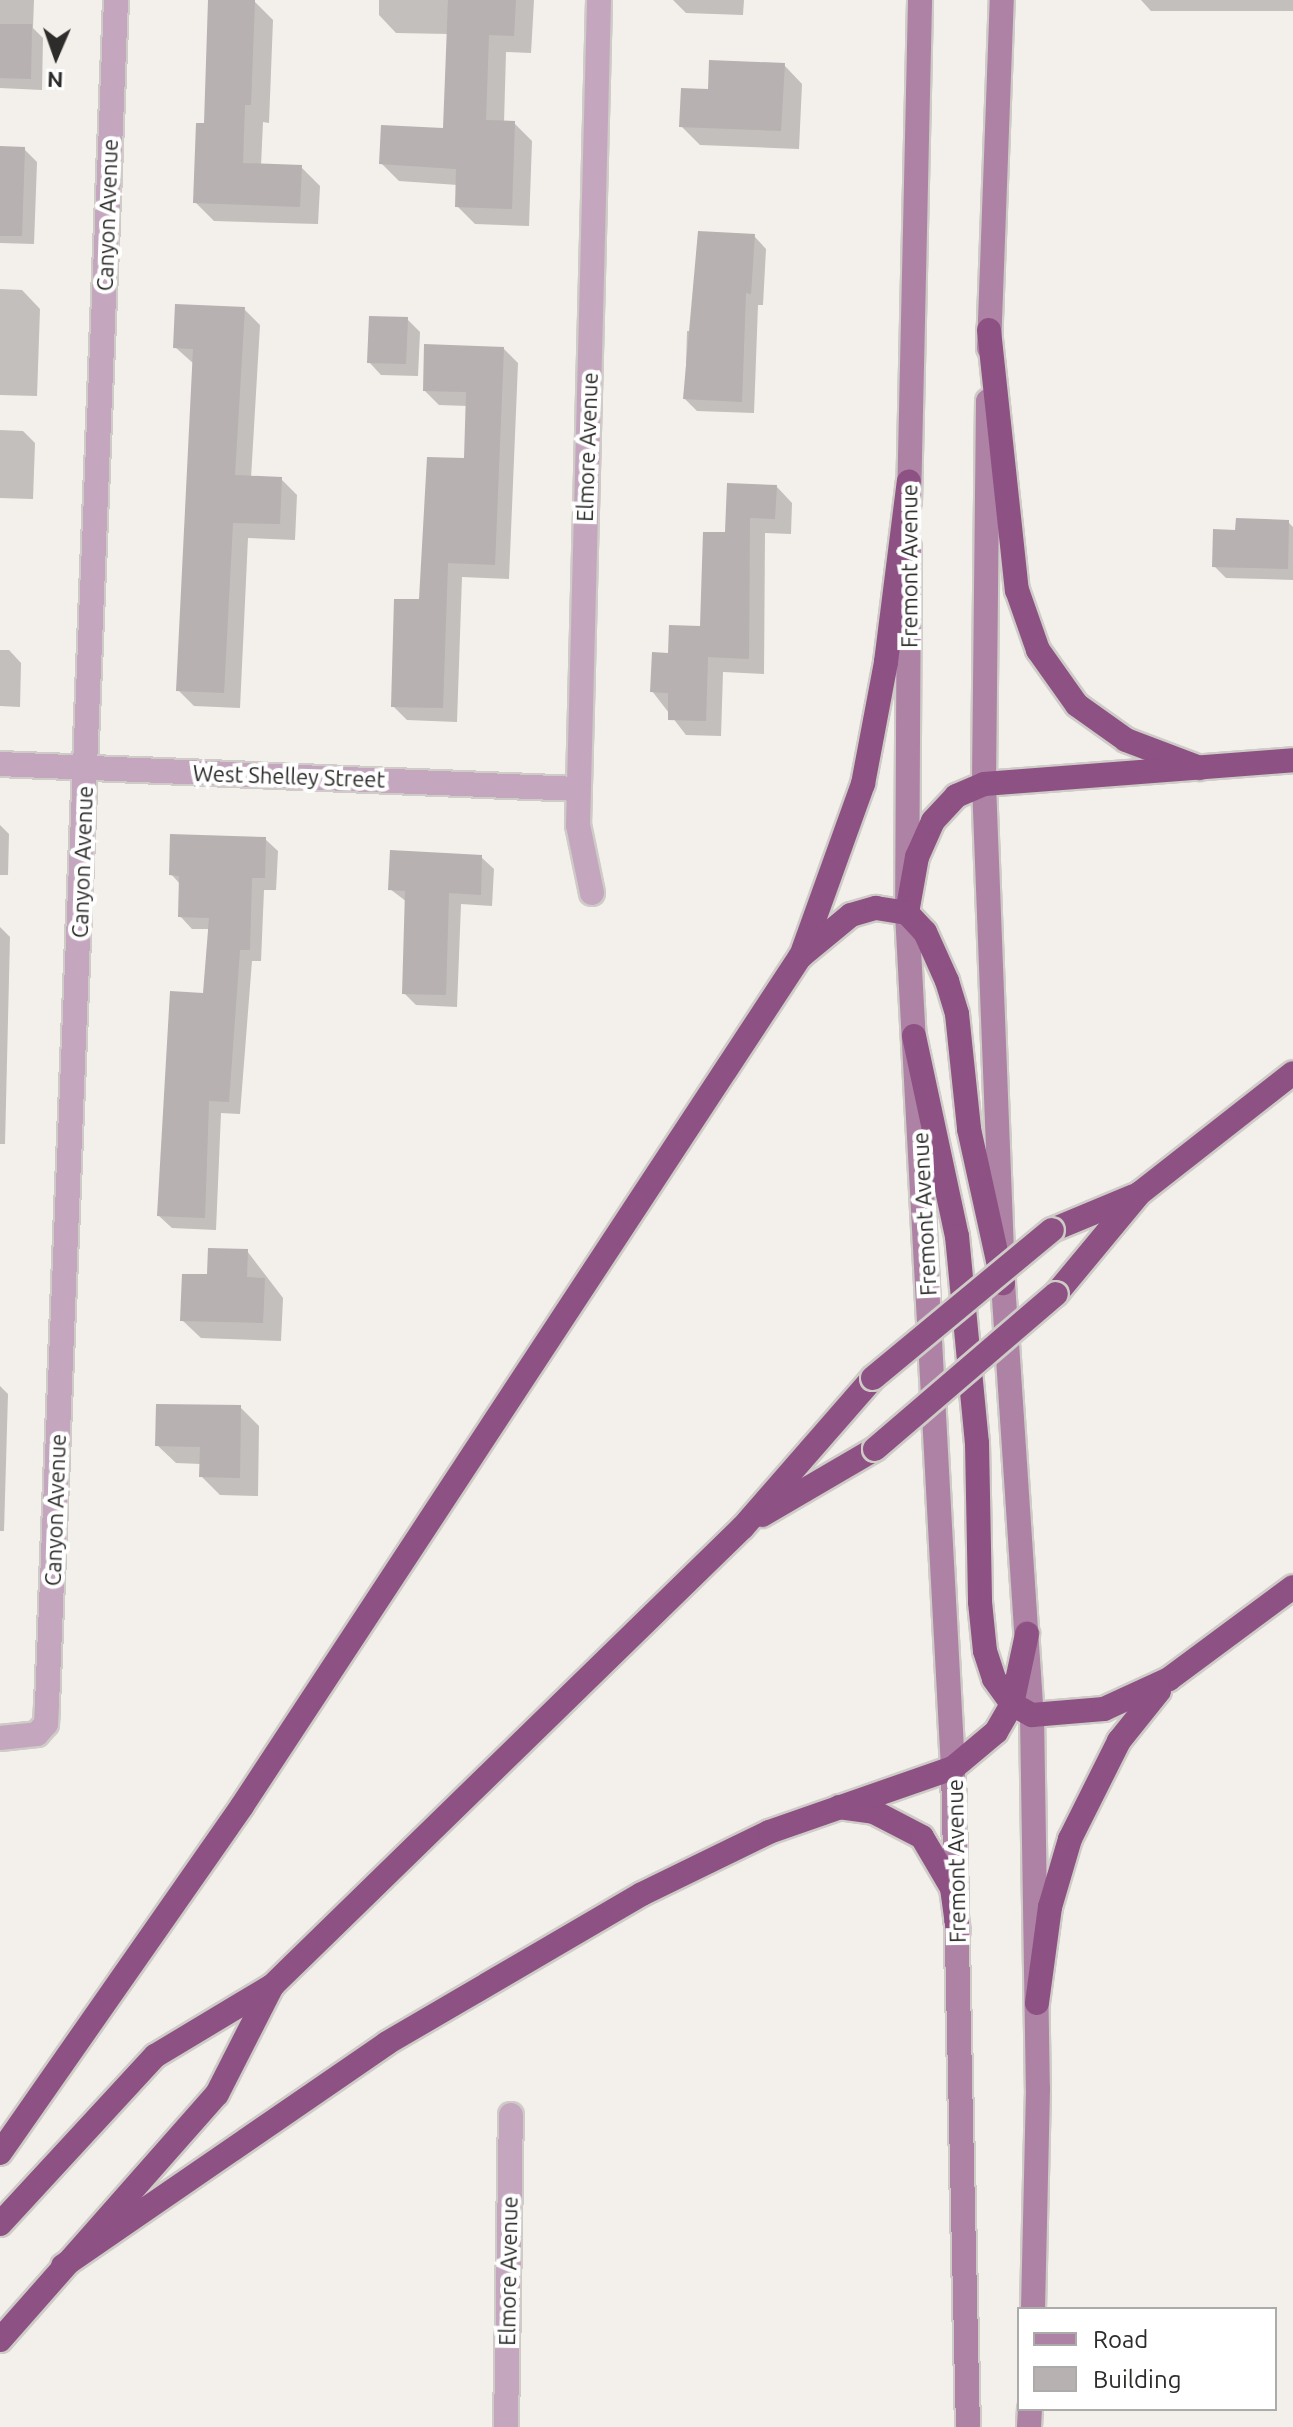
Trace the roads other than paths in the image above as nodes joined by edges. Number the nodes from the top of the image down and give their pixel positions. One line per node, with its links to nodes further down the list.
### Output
1 (116, 0): 9 (street, Canyon Avenue)
2 (599, 0): 12 (street, Elmore Avenue)
3 (920, 0): 6 (main road, Fremont Avenue)
4 (1002, 0): 5 (main road)
5 (989, 330): 10 (highway); 11 (main road)
6 (909, 481): 14 (main road, Fremont Avenue); 15 (highway)
7 (1293, 760): 10 (highway)
8 (0, 764): 9 (street, West Shelley Street)
9 (86, 767): 12 (street, West Shelley Street); 24 (street, Canyon Avenue)
10 (1200, 768): 11 (highway)
11 (984, 784): 14 (highway); 19 (main road)
12 (578, 789): 13 (street, Elmore Avenue)
13 (592, 893)
14 (907, 913): 15 (highway); 16 (main road, Fremont Avenue); 19 (highway)
15 (800, 957): 31 (highway)
16 (914, 1036): 23 (highway); 25 (main road, Fremont Avenue)
17 (1293, 1073): 18 (highway)
18 (1140, 1193): 20 (highway, bridge); 20 (highway, bridge)
19 (1003, 1283): 23 (main road)
20 (743, 1527): 28 (highway)
21 (1293, 1587): 22 (highway)
22 (1169, 1679): 23 (highway); 29 (highway)
23 (1022, 1710): 25 (highway); 29 (main road)
24 (0, 1738)
25 (953, 1768): 26 (highway); 27 (main road, Fremont Avenue)
26 (833, 1806): 27 (highway); 33 (highway)
27 (958, 1931): 37 (main road, Fremont Avenue)
28 (273, 1985): 32 (highway); 33 (highway)
29 (1037, 2003): 34 (main road)
30 (511, 2115): 36 (street, Elmore Avenue)
31 (0, 2153)
32 (0, 2224)
33 (63, 2266): 35 (highway)
34 (1033, 2307)
35 (0, 2340)
36 (506, 2427)
37 (968, 2427)

